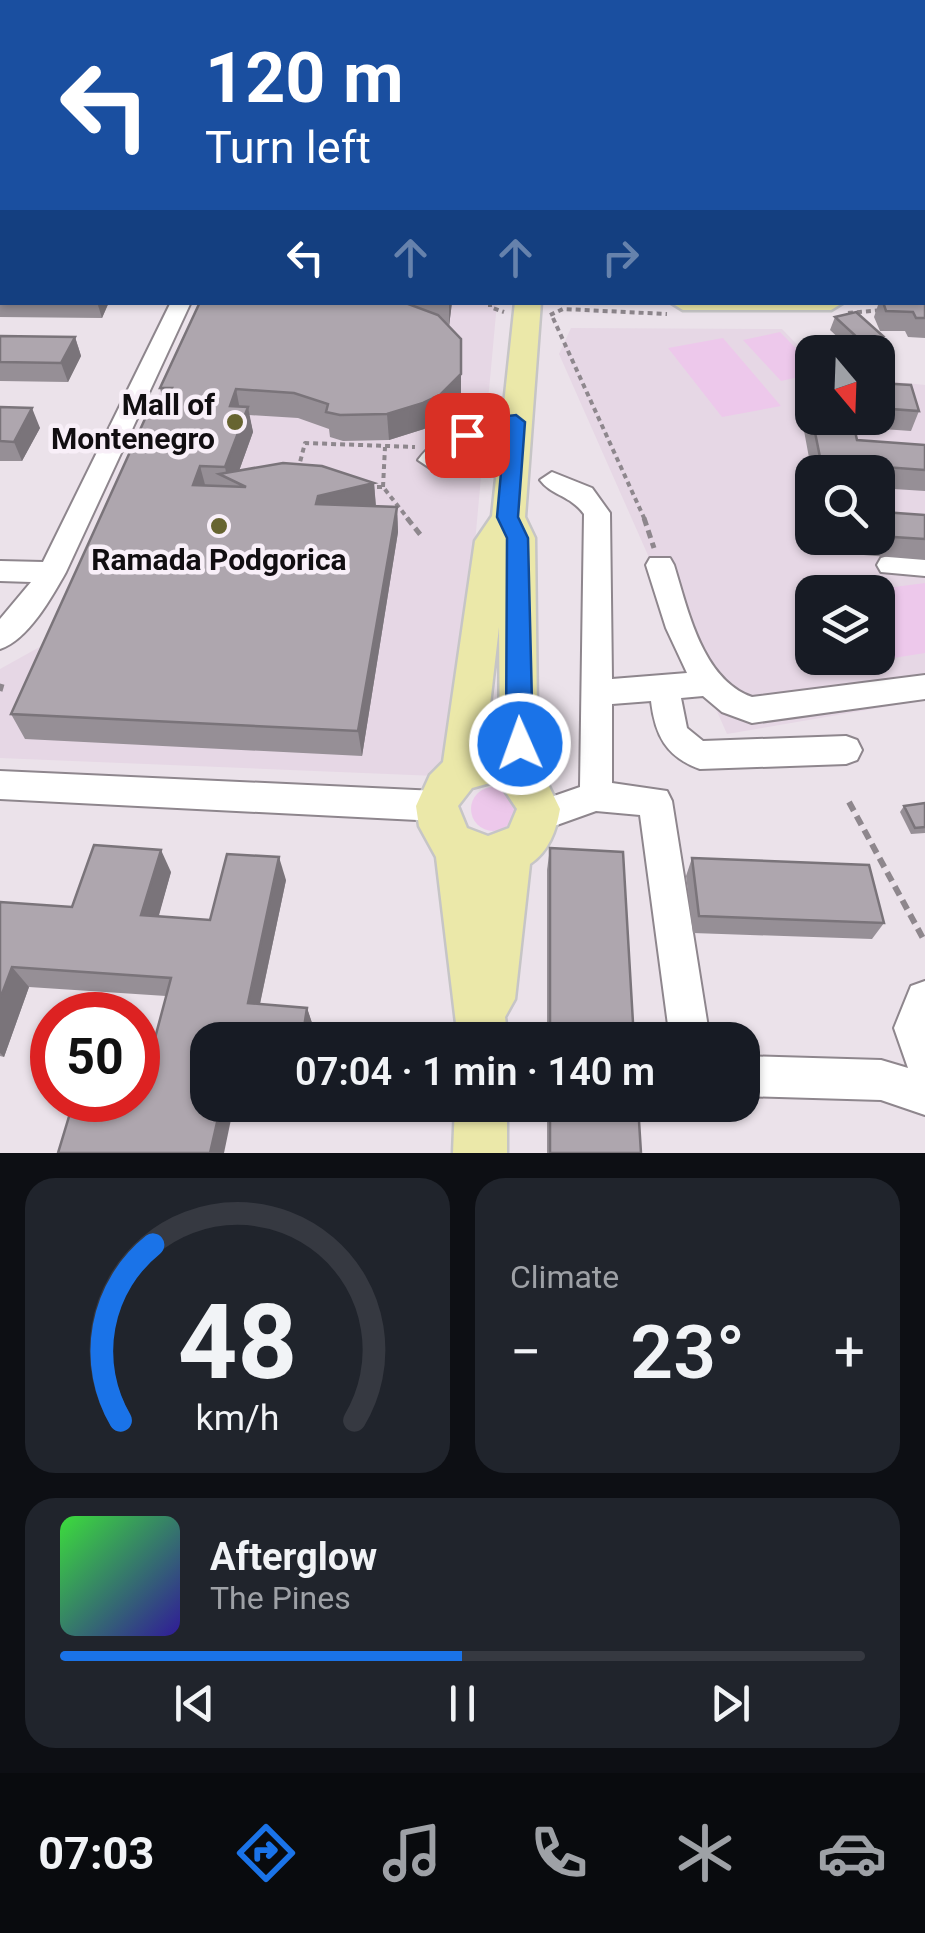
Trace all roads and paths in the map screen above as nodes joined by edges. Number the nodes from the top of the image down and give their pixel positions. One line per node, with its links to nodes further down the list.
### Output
1 (180, 305): 17 (street)
2 (528, 305): 4 (main road)
3 (553, 318): 13 (path)
4 (516, 422): 6 (street); 11 (main road)
5 (386, 447): 6 (path); 8 (path); 10 (path)
6 (437, 454)
7 (552, 480): 22 (street)
8 (295, 482)
9 (365, 486): 10 (path)
10 (383, 488): 12 (path)
11 (508, 511): 24 (main road); 25 (main road)
12 (424, 538)
13 (660, 565): 19 (street)
14 (891, 565): 15 (street)
15 (925, 566)
16 (0, 571): 17 (street)
17 (52, 572): 18 (street)
18 (0, 638)
19 (711, 683): 20 (street); 21 (street)
20 (925, 687)
21 (664, 689): 22 (street); 23 (street)
22 (596, 692): 27 (street)
23 (846, 750)
24 (462, 771): 25 (main road); 29 (main road)
25 (522, 776): 30 (main road)
26 (0, 785): 29 (street)
27 (596, 796): 30 (street); 37 (street)
28 (849, 802): 33 (path)
29 (436, 806): 31 (main road)
30 (540, 816): 32 (main road)
31 (457, 848): 32 (main road); 35 (main road)
32 (509, 854): 36 (main road)
33 (925, 942)
34 (925, 1000): 38 (street)
35 (481, 1022)
36 (486, 1022)
37 (687, 1022)
38 (925, 1061)
39 (760, 1077): 40 (street)
40 (925, 1093)
41 (481, 1122): 42 (main road)
42 (480, 1153)

